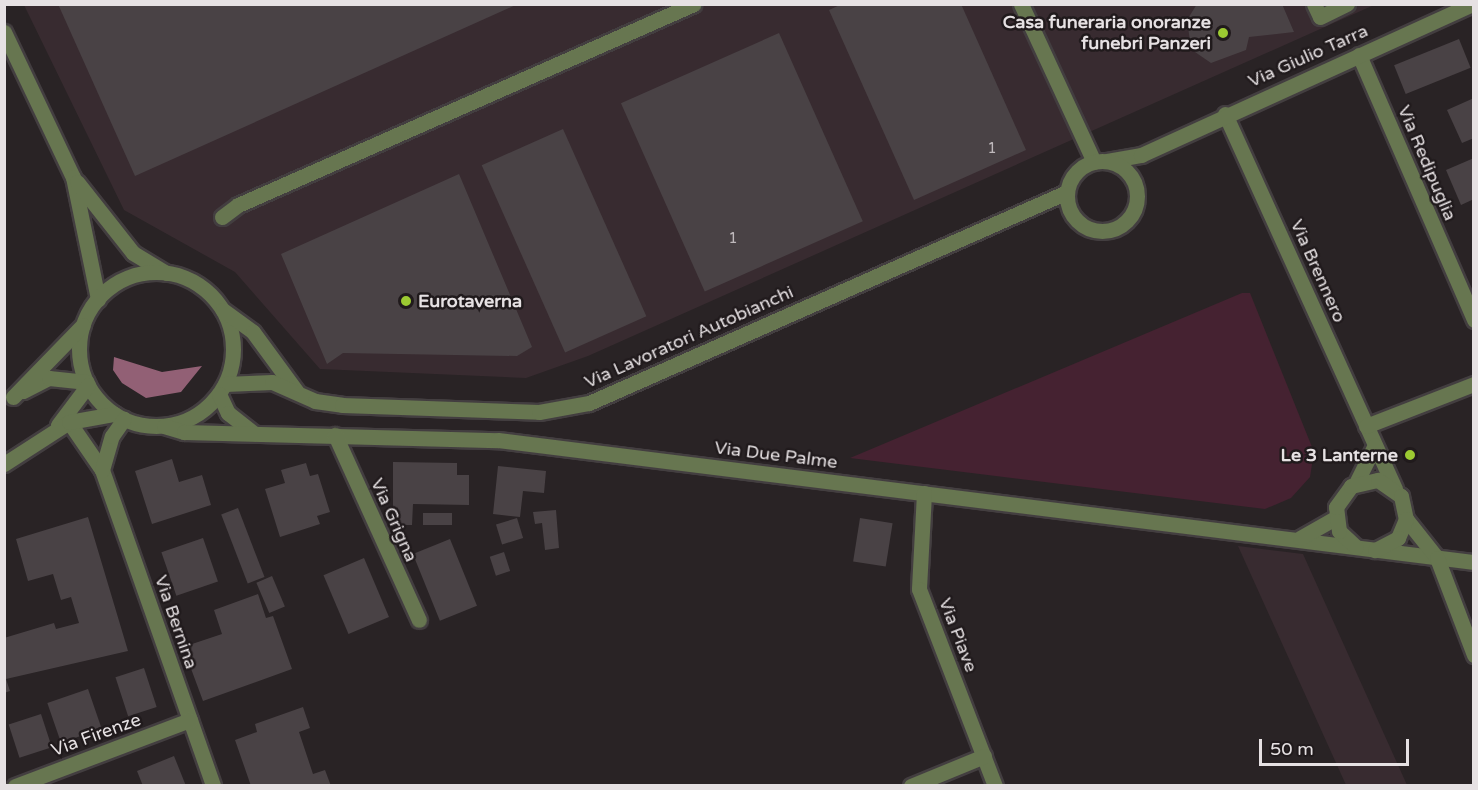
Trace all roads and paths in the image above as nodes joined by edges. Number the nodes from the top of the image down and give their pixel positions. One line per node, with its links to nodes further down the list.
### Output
1 (694, 4): 16 (street)
2 (1022, 4): 10 (street)
3 (1314, 4): 4 (street)
4 (1347, 4)
5 (1473, 4): 7 (street, Via Giulio Tarra)
6 (4, 32): 12 (street)
7 (1359, 55): 8 (street, Via Giulio Tarra); 20 (street, Via Redipuglia)
8 (1225, 114): 9 (street); 30 (street, Via Brennero)
9 (1141, 155): 10 (street); 11 (street)
10 (1101, 162): 11 (street); 13 (street)
11 (1126, 171): 15 (street)
12 (73, 177): 17 (street); 18 (street)
13 (1067, 192): 14 (street, Via Lavoratori Autobianchi); 15 (street)
14 (1043, 204): 15 (street); 25 (street, Via Lavoratori Autobianchi)
15 (1072, 214)
16 (222, 218)
17 (166, 273): 18 (street); 19 (street)
18 (98, 299): 21 (street)
19 (223, 310): 24 (street); 25 (street)
20 (1473, 320)
21 (83, 325): 22 (street); 26 (street)
22 (88, 384): 26 (street); 27 (street); 31 (street)
23 (1473, 384): 30 (street)
24 (222, 389): 25 (street, Via Lavoratori Autobianchi); 29 (street); 32 (street)
25 (297, 392)
26 (9, 399)
27 (119, 416): 28 (street); 29 (street); 36 (street)
28 (69, 422): 31 (street); 36 (street, Via Bernina)
29 (164, 426): 32 (street, Via Due Palme)
30 (1366, 426): 34 (street, Via Brennero)
31 (54, 430): 35 (street)
32 (254, 433): 33 (street, Via Due Palme)
33 (335, 435): 39 (street, Via Due Palme); 46 (street, Via Grigna)
34 (1375, 445): 37 (street); 38 (street, Via Brennero)
35 (4, 464)
36 (102, 470): 48 (street, Via Bernina)
37 (1356, 483): 38 (street); 40 (street)
38 (1395, 489): 41 (street)
39 (924, 493): 42 (street, Via Due Palme); 49 (street, Via Piave)
40 (1335, 518): 42 (street, Via Due Palme); 43 (street)
41 (1406, 519): 43 (street); 44 (street)
42 (1292, 539): 43 (street, Via Due Palme)
43 (1365, 550): 44 (street, Via Due Palme)
44 (1437, 558): 45 (street, Via Due Palme); 47 (street)
45 (1473, 562)
46 (418, 620)
47 (1473, 655)
48 (190, 720): 50 (street, Via Firenze); 51 (street, Via Bernina)
49 (984, 756): 52 (street); 53 (street, Via Piave)
50 (15, 786)
51 (213, 786)
52 (911, 786)
53 (995, 786)

